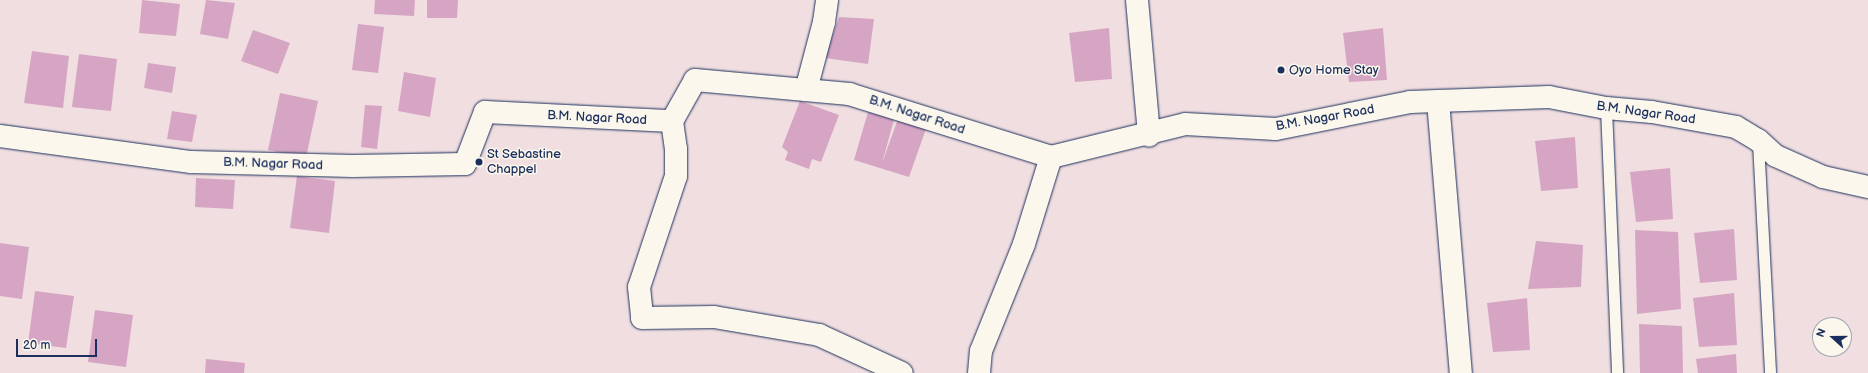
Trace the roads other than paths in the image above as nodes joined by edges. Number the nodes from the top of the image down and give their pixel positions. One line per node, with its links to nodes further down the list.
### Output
1 (827, 0): 3 (street)
2 (1137, 0): 7 (street)
3 (806, 90): 6 (street, B.M. Nagar Road); 10 (street, B.M. Nagar Road)
4 (1438, 101): 5 (street, B.M. Nagar Road); 7 (street, B.M. Nagar Road); 14 (street)
5 (1606, 108): 9 (street, B.M. Nagar Road); 15 (lane)
6 (672, 122): 8 (street, B.M. Nagar Road); 12 (street)
7 (1149, 135): 10 (street, B.M. Nagar Road)
8 (0, 136)
9 (1758, 140): 11 (street, B.M. Nagar Road); 16 (lane)
10 (1051, 158): 13 (street)
11 (1868, 187)
12 (902, 373)
13 (979, 373)
14 (1461, 373)
15 (1617, 373)
16 (1770, 373)

